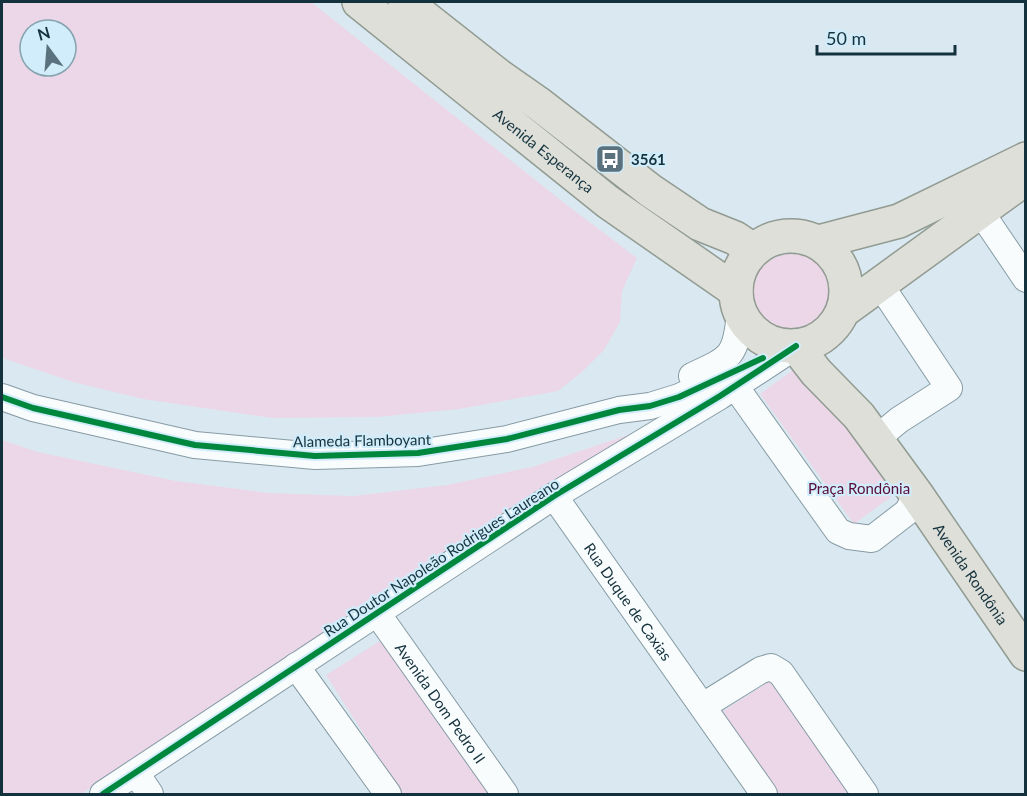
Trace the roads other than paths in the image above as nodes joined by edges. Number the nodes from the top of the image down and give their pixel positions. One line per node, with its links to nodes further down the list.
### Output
1 (359, 2): 10 (main road, Avenida Esperança)
2 (405, 2): 7 (main road, Avenida Esperança)
3 (1026, 159): 6 (main road)
4 (1026, 178): 5 (main road)
5 (980, 211): 8 (street); 9 (main road)
6 (819, 242): 7 (main road); 11 (main road)
7 (753, 250): 10 (main road)
8 (1026, 279)
9 (879, 283): 11 (main road); 16 (street)
10 (738, 302): 12 (main road); 15 (street, Alameda Flamboyant)
11 (839, 318): 12 (main road); 16 (main road, Avenida Rondônia)
12 (790, 346): 13 (street, Rua Doutor Napoleão Rodrigues Laureano); 15 (street, Alameda Flamboyant); 16 (main road, Avenida Rondônia)
13 (735, 386): 17 (street); 18 (street, Rua Doutor Napoleão Rodrigues Laureano)
14 (2, 398): 15 (street, Alameda Flamboyant)
15 (628, 408)
16 (868, 428): 17 (main road, Avenida Rondônia)
17 (917, 495): 20 (main road, Avenida Rondônia)
18 (554, 496): 19 (street, Rua Doutor Napoleão Rodrigues Laureano); 22 (street, Rua Duque de Caxias)
19 (376, 613): 21 (street, Rua Doutor Napoleão Rodrigues Laureano); 24 (street, Avenida Dom Pedro II)
20 (1026, 654)
21 (297, 666): 23 (street, Rua Doutor Napoleão Rodrigues Laureano); 27 (street)
22 (703, 706): 28 (street, Rua Duque de Caxias); 29 (street)
23 (136, 773): 25 (street, Rua Doutor Napoleão Rodrigues Laureano); 26 (street)
24 (503, 794)
25 (103, 795)
26 (150, 795)
27 (388, 795)
28 (764, 795)
29 (865, 795)

